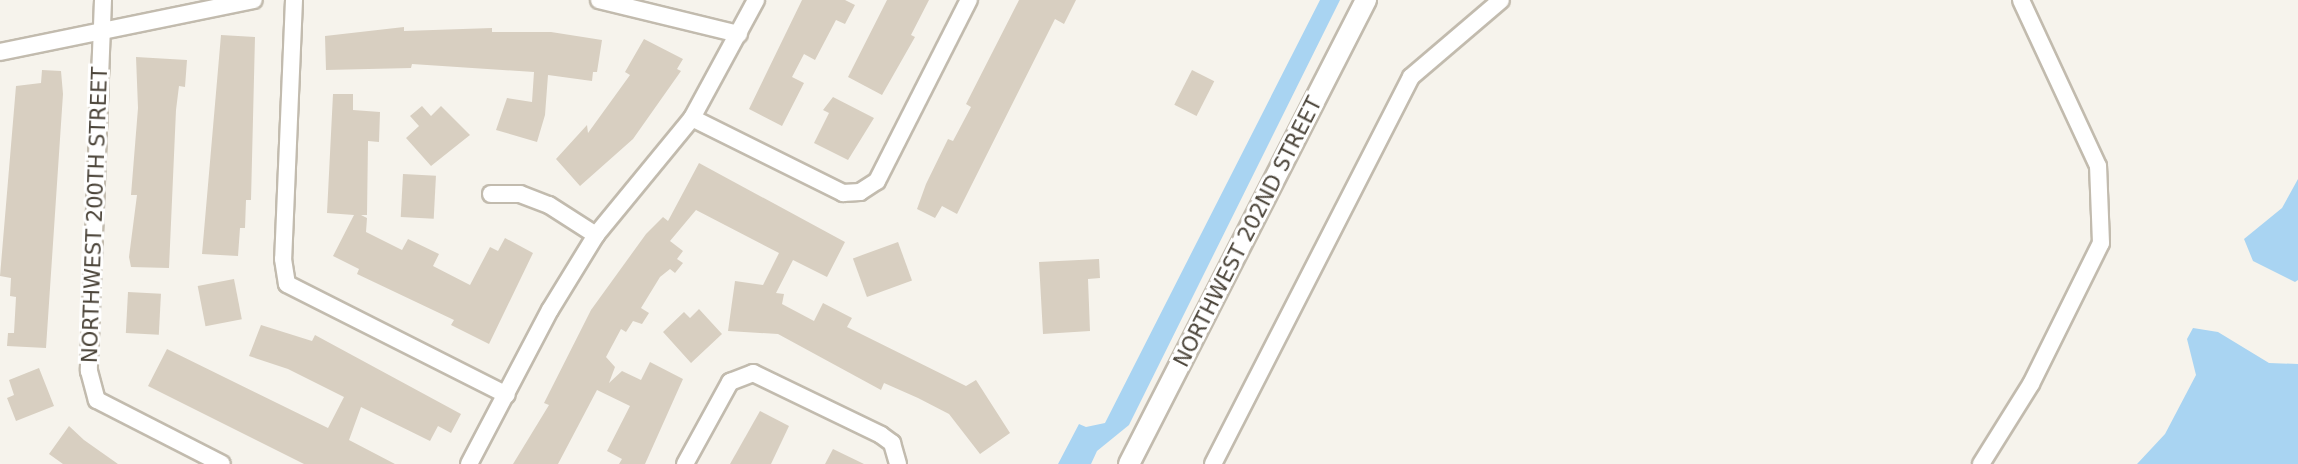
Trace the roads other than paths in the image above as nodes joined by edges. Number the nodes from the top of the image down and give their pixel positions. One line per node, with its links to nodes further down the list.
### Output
1 (103, 0): 10 (street, NORTHWEST 200TH STREET)
2 (254, 0): 10 (street)
3 (294, 0): 16 (street)
4 (599, 0): 11 (street)
5 (756, 0): 11 (street)
6 (969, 0): 13 (street)
7 (1366, 0): 21 (street, NORTHWEST 202ND STREET)
8 (1501, 0): 22 (street)
9 (2021, 0): 23 (street)
10 (101, 29): 12 (street); 18 (street, NORTHWEST 200TH STREET)
11 (739, 34): 13 (street)
12 (0, 52)
13 (692, 118): 15 (street)
14 (491, 194): 15 (street)
15 (596, 235): 16 (street)
16 (507, 395): 19 (street)
17 (898, 458): 20 (street)
18 (222, 464)
19 (469, 464)
20 (685, 464)
21 (1129, 464)
22 (1213, 464)
23 (1982, 464)

